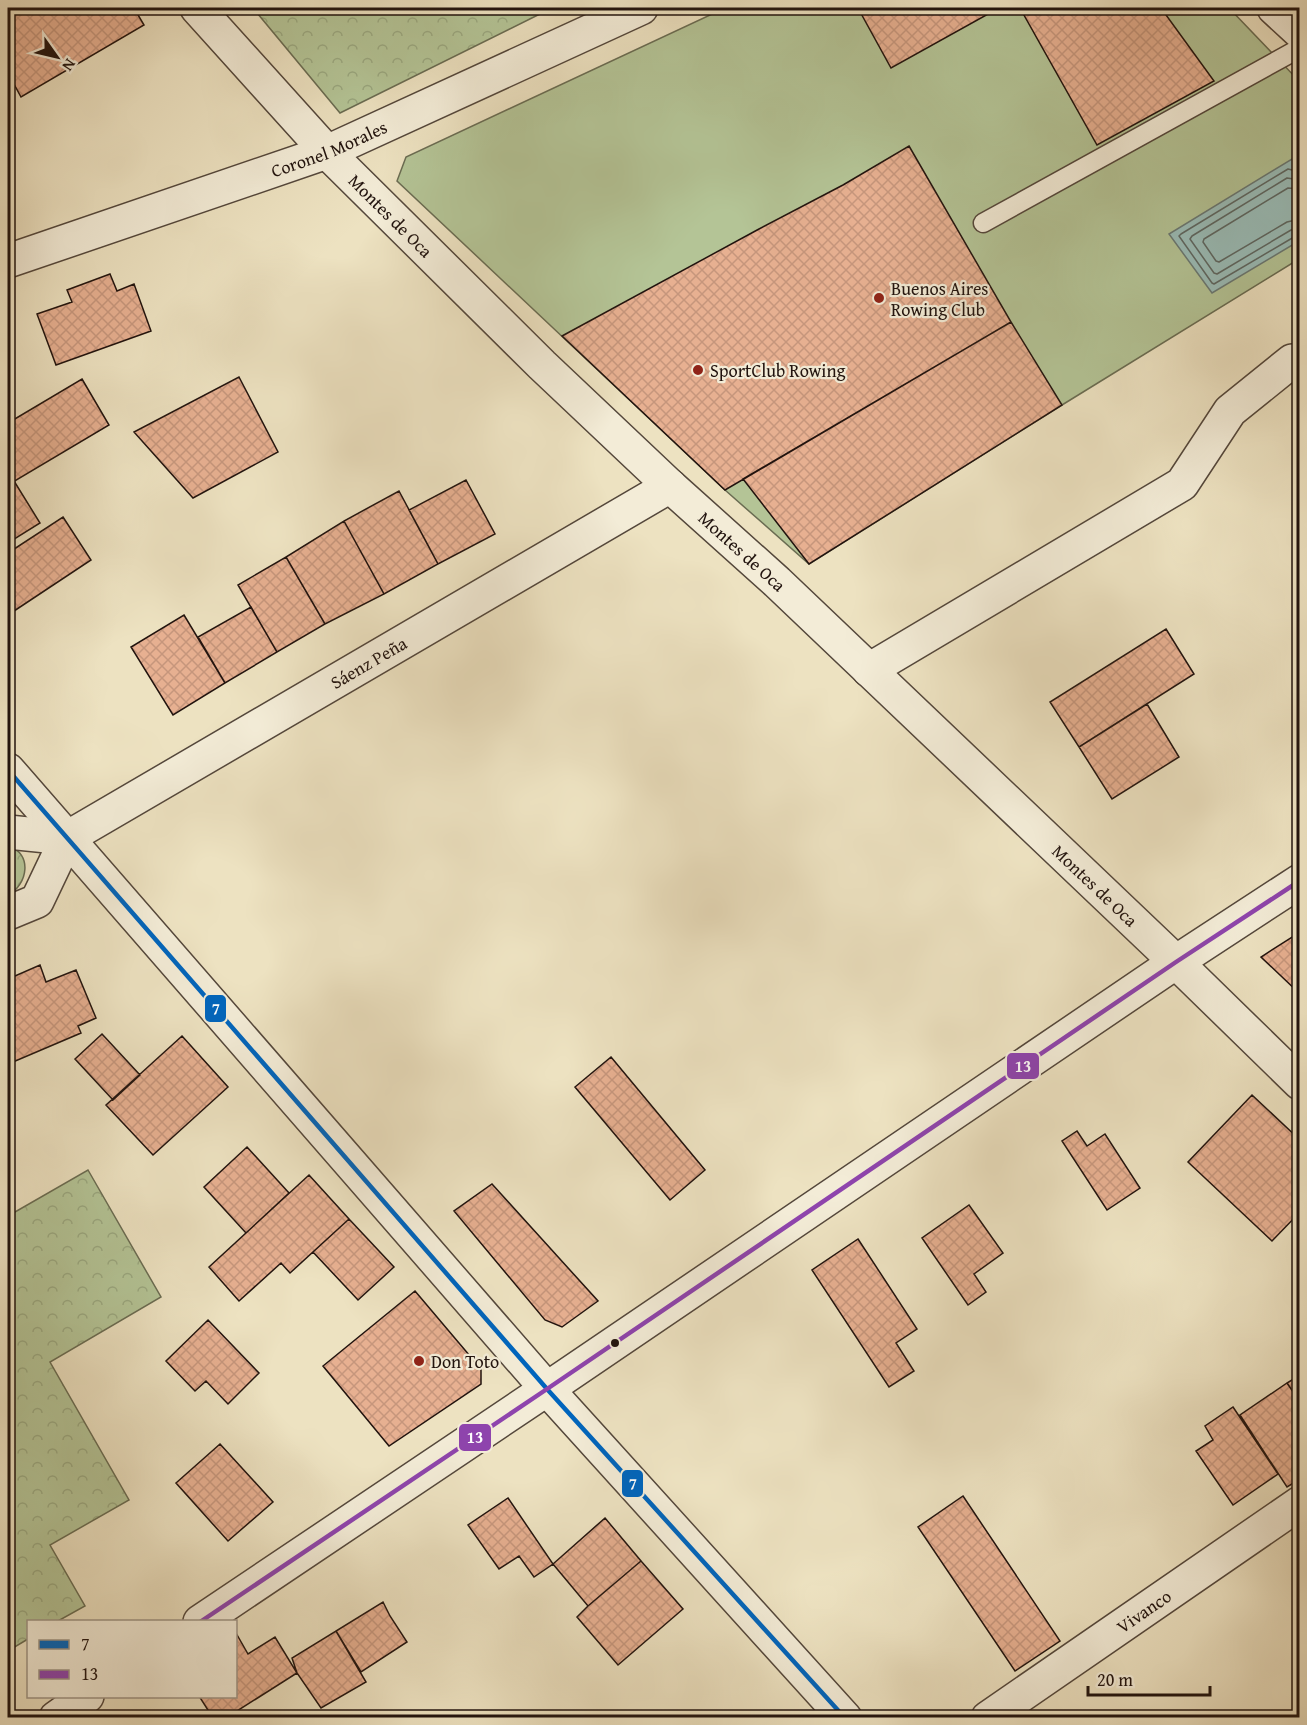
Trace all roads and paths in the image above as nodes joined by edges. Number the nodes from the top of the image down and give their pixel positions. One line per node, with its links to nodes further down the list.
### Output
1 (197, 8): 6 (street, Montes de Oca)
2 (641, 8): 6 (street, Coronel Morales)
3 (1274, 8): 4 (street)
4 (1299, 32)
5 (1299, 48): 7 (lane)
6 (327, 152): 8 (street, Coronel Morales); 10 (street, Montes de Oca)
7 (983, 223)
8 (8, 261)
9 (1292, 361): 11 (street)
10 (670, 486): 11 (street, Montes de Oca); 14 (street, Sáenz Peña)
11 (869, 670): 17 (street, Montes de Oca)
12 (8, 770): 14 (street)
13 (8, 832): 14 (street)
14 (67, 838): 16 (street); 19 (street)
15 (1299, 881): 17 (street)
16 (8, 912)
17 (1176, 962): 18 (street, Montes de Oca); 19 (street)
18 (1299, 1083)
19 (547, 1389): 21 (street); 24 (street)
20 (1299, 1503): 25 (street, Vivanco)
21 (203, 1620)
22 (84, 1698): 23 (street)
23 (56, 1718)
24 (845, 1718)
25 (988, 1718)

